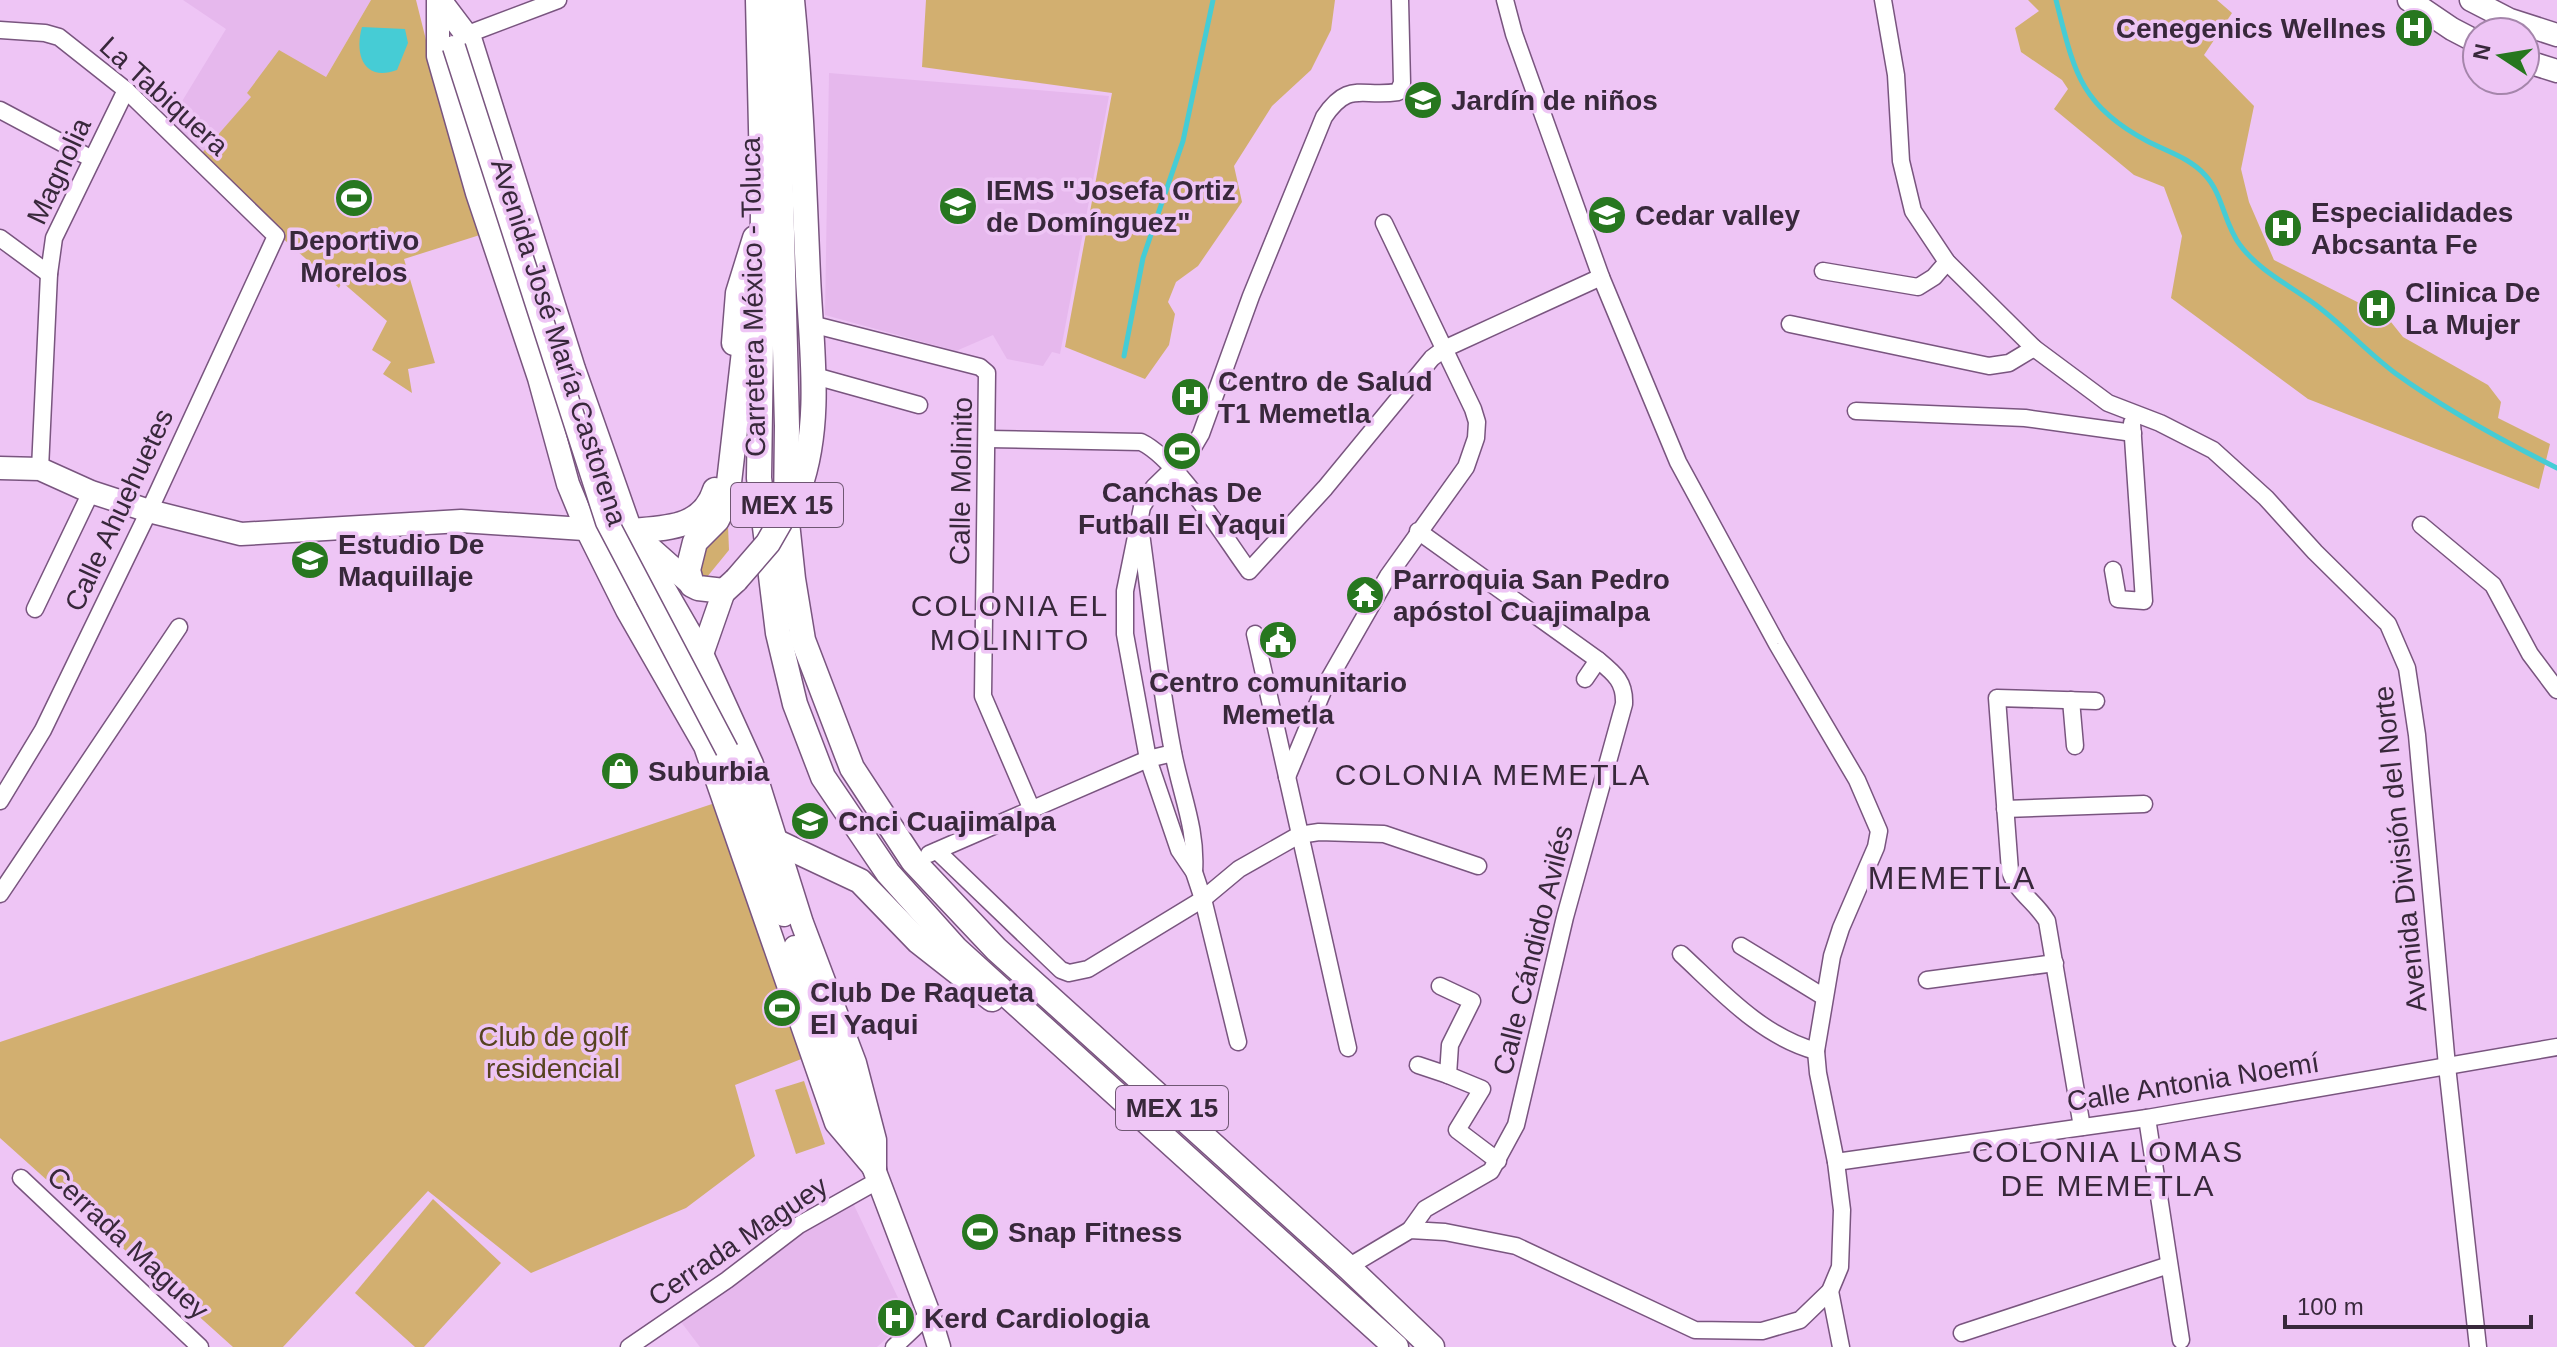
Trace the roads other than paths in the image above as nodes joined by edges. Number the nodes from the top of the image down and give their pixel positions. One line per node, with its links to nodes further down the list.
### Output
1 (439, 0): 14 (street, Avenida José María Castorena); 32 (street, Avenida José María Castorena)
2 (558, 0): 14 (street)
3 (758, 0): 18 (main road, Carretera México - Toluca / MEX 15)
4 (776, 0): 72 (main road, Carretera México - Toluca / MEX 15)
5 (792, 0): 51 (main road, bridge)
6 (1400, 0): 39 (street)
7 (1505, 0): 26 (street)
8 (1883, 0): 23 (street, Avenida División del Norte)
9 (2409, 0): 12 (street)
10 (2471, 0): 13 (street)
11 (0, 30): 15 (street, La Tabiquera)
12 (2461, 34)
13 (2557, 35)
14 (461, 40): 31 (street, Avenida José María Castorena); 95 (street, Avenida José María Castorena, bridge)
15 (126, 90): 17 (street, Magnolia); 20 (street, La Tabiquera)
16 (0, 110): 17 (street)
17 (92, 159): 25 (street, Magnolia)
18 (763, 213): 22 (main road); 87 (main road, Carretera México - Toluca / MEX 15)
19 (1384, 223): 30 (street)
20 (276, 236): 43 (street, Calle Ahuehuetes)
21 (0, 238): 25 (street)
22 (750, 254): 47 (main road); 50 (main road)
23 (1947, 262): 24 (street); 29 (street, Avenida División del Norte)
24 (1823, 271)
25 (49, 274): 41 (street, Magnolia)
26 (1601, 277): 30 (street); 82 (street)
27 (1790, 324): 29 (street)
28 (819, 326): 38 (street, Calle Molinito)
29 (2034, 348): 36 (street, Avenida División del Norte)
30 (1444, 349): 39 (street); 48 (street)
31 (574, 369): 32 (street); 47 (street, Avenida José María Castorena)
32 (539, 378): 46 (street, Avenida José María Castorena)
33 (822, 378): 34 (street)
34 (919, 405)
35 (1856, 411): 37 (street)
36 (2131, 413): 37 (street); 89 (street, Avenida División del Norte)
37 (2133, 433): 49 (street)
38 (987, 439): 39 (street); 68 (street, Calle Molinito)
39 (1173, 467): 44 (street)
40 (0, 468): 41 (street)
41 (40, 469): 42 (street)
42 (91, 492): 43 (street); 52 (street)
43 (149, 511): 46 (street); 65 (street, Calle Ahuehuetes)
44 (1139, 520): 62 (street); 63 (street)
45 (2421, 525): 58 (street)
46 (587, 530): 47 (street); 95 (street, Avenida José María Castorena)
47 (631, 531): 50 (street); 55 (street, Avenida José María Castorena)
48 (1418, 531): 56 (street); 64 (street)
49 (2113, 570)
50 (692, 585): 51 (main road)
51 (730, 585): 55 (street)
52 (35, 609)
53 (179, 627): 75 (street)
54 (1255, 634): 64 (street)
55 (702, 654): 70 (street, Avenida José María Castorena)
56 (1598, 660): 57 (street); 93 (street, Calle Cándido Avilés)
57 (1585, 679)
58 (2557, 690)
59 (2071, 700): 60 (street); 61 (street); 67 (street)
60 (2096, 701)
61 (2075, 746)
62 (1173, 753): 63 (street); 74 (street)
63 (1148, 759): 68 (street); 74 (street)
64 (1287, 777): 69 (street)
65 (0, 801)
66 (2144, 804): 67 (street)
67 (2005, 809): 79 (street)
68 (1032, 810): 71 (street)
69 (1299, 835): 73 (street); 76 (street); 85 (street)
70 (777, 842): 87 (main road); 95 (street, Avenida José María Castorena)
71 (937, 851): 72 (street); 76 (street)
72 (913, 861): 99 (main road, Carretera México - Toluca / MEX 15)
73 (1478, 866)
74 (1194, 872): 76 (street)
75 (0, 894)
76 (1203, 899): 83 (street)
77 (1741, 946): 82 (street)
78 (1681, 954): 86 (street)
79 (2055, 963): 80 (street); 92 (street)
80 (1927, 980)
81 (1440, 986): 90 (street, Calle Cándido Avilés)
82 (1824, 997): 86 (street)
83 (1238, 1042)
84 (2557, 1047): 89 (street, Calle Antonia Noemí)
85 (1348, 1048)
86 (1816, 1051): 94 (street)
87 (1071, 1052): 108 (main road, Carretera México - Toluca / MEX 15)
88 (1418, 1065): 90 (street)
89 (2447, 1066): 91 (street, Calle Antonia Noemí); 111 (street, Avenida División del Norte)
90 (1448, 1075): 93 (street, Calle Cándido Avilés)
91 (2147, 1118): 92 (street, Calle Antonia Noemí); 98 (street)
92 (2082, 1127): 94 (street, Calle Antonia Noemí)
93 (1498, 1161): 97 (street, Calle Cándido Avilés)
94 (1836, 1162): 100 (street)
95 (877, 1174): 101 (street, Avenida José María Castorena); 105 (street, Cerrada Maguey)
96 (21, 1178): 104 (street, Cerrada Maguey)
97 (1410, 1230): 99 (street, Calle Cándido Avilés); 100 (street)
98 (2169, 1265): 102 (street); 103 (street)
99 (1348, 1267): 109 (main road, Carretera México - Toluca / MEX 15)
100 (1830, 1291): 110 (street)
101 (929, 1314): 106 (street); 107 (street, Avenida José María Castorena)
102 (1962, 1333)
103 (2181, 1340)
104 (200, 1347)
105 (629, 1347)
106 (894, 1347)
107 (939, 1347)
108 (1396, 1347)
109 (1432, 1347)
110 (1841, 1347)
111 (2478, 1347)

